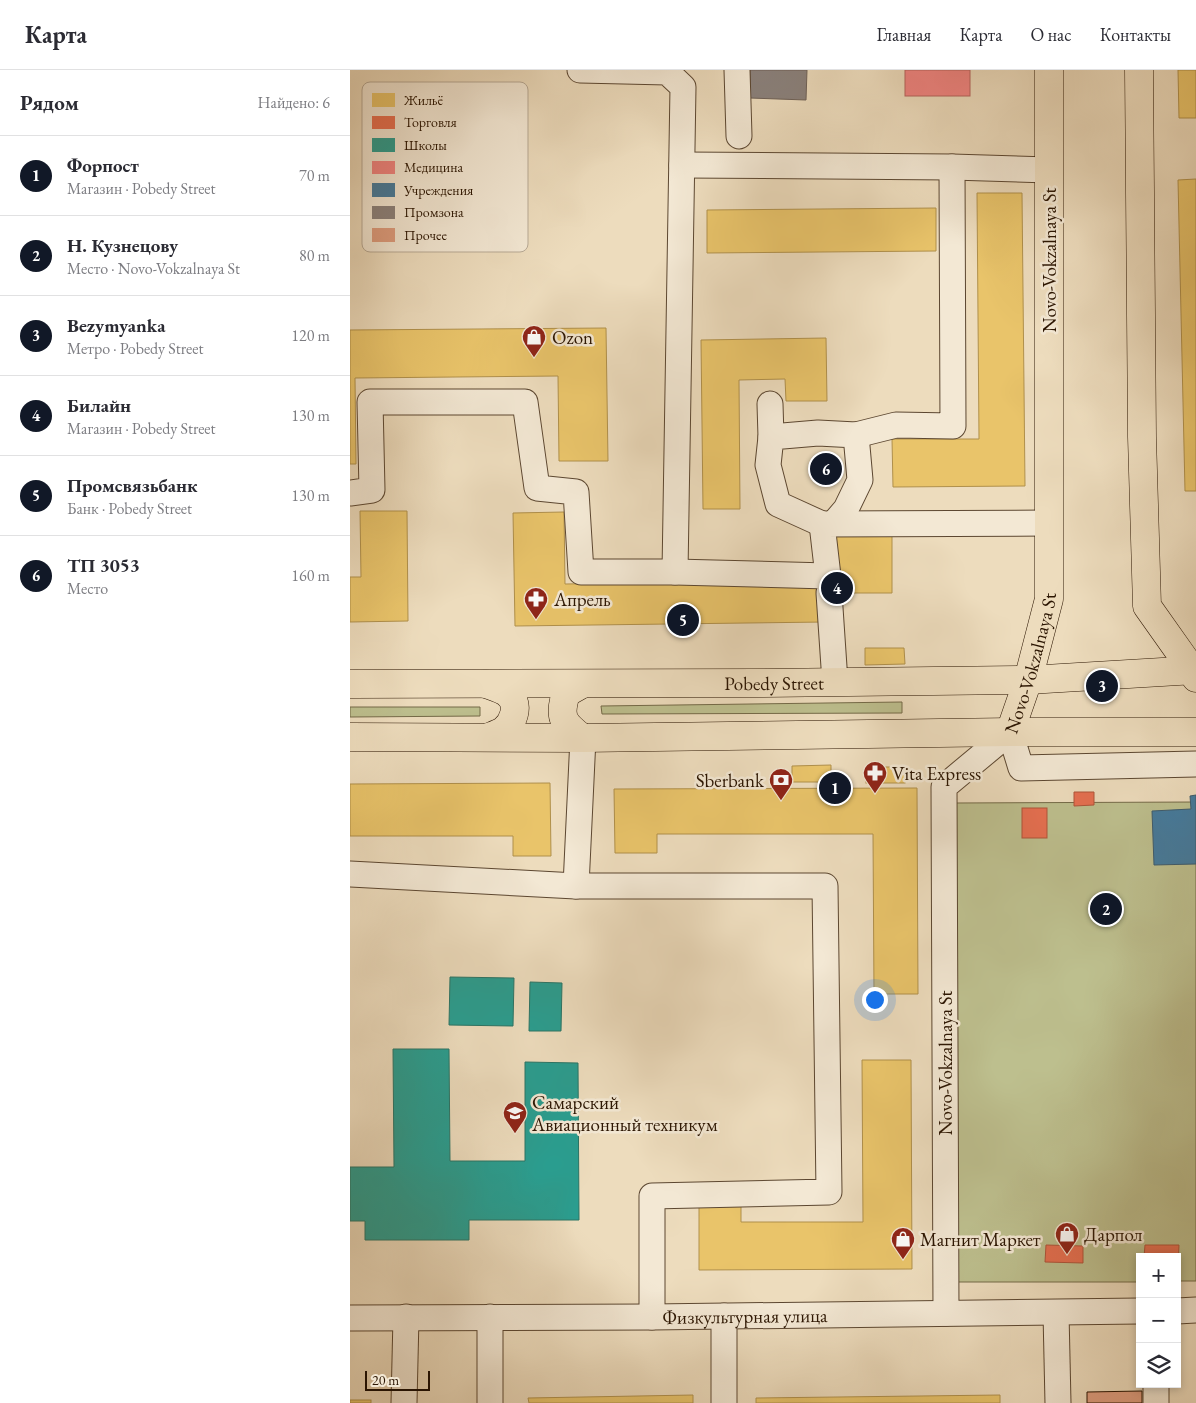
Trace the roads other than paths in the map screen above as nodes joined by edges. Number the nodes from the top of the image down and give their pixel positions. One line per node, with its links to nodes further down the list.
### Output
1 (580, 70): 6 (street)
2 (737, 70): 5 (street)
3 (1049, 70): 8 (main road, Novo-Vokzalnaya St)
4 (1139, 70): 17 (main road)
5 (739, 136)
6 (682, 165): 7 (street); 15 (street)
7 (952, 167): 8 (street); 10 (street)
8 (1049, 170): 13 (main road, Novo-Vokzalnaya St)
9 (770, 404): 11 (street)
10 (856, 435): 11 (street); 14 (street)
11 (771, 437): 14 (street)
12 (350, 494): 15 (street)
13 (1049, 522): 14 (street); 18 (main road, Novo-Vokzalnaya St)
14 (828, 524): 16 (street)
15 (675, 572): 16 (street)
16 (829, 583): 19 (street)
17 (1195, 673): 18 (main road, Pobedy Street)
18 (1028, 680): 19 (main road, Pobedy Street); 23 (main road, Novo-Vokzalnaya St)
19 (835, 682): 22 (main road, Pobedy Street)
20 (350, 684): 21 (main road, Pobedy Street)
21 (486, 684): 22 (main road, Pobedy Street); 26 (main road)
22 (582, 684): 27 (main road)
23 (1010, 732): 24 (main road); 27 (main road); 28 (street); 34 (street, Novo-Vokzalnaya St)
24 (1196, 732)
25 (350, 737): 26 (main road)
26 (489, 737): 27 (main road)
27 (582, 737): 30 (street)
28 (1196, 764)
29 (350, 874): 30 (street)
30 (576, 886): 39 (street)
31 (1196, 1310): 33 (street)
32 (1136, 1311): 35 (street, Физкультурная улица)
33 (1181, 1311)
34 (946, 1313): 35 (street, Физкультурная улица); 36 (street, Физкультурная улица)
35 (1056, 1313): 45 (street)
36 (724, 1316): 39 (street, Физкультурная улица); 44 (street)
37 (406, 1317): 38 (street, Физкультурная улица); 40 (street, Физкультурная улица); 42 (street)
38 (490, 1317): 39 (street, Физкультурная улица); 43 (street)
39 (652, 1317)
40 (350, 1318)
41 (1156, 1388): 46 (street)
42 (404, 1403)
43 (490, 1403)
44 (724, 1403)
45 (1058, 1403)
46 (1156, 1403)

